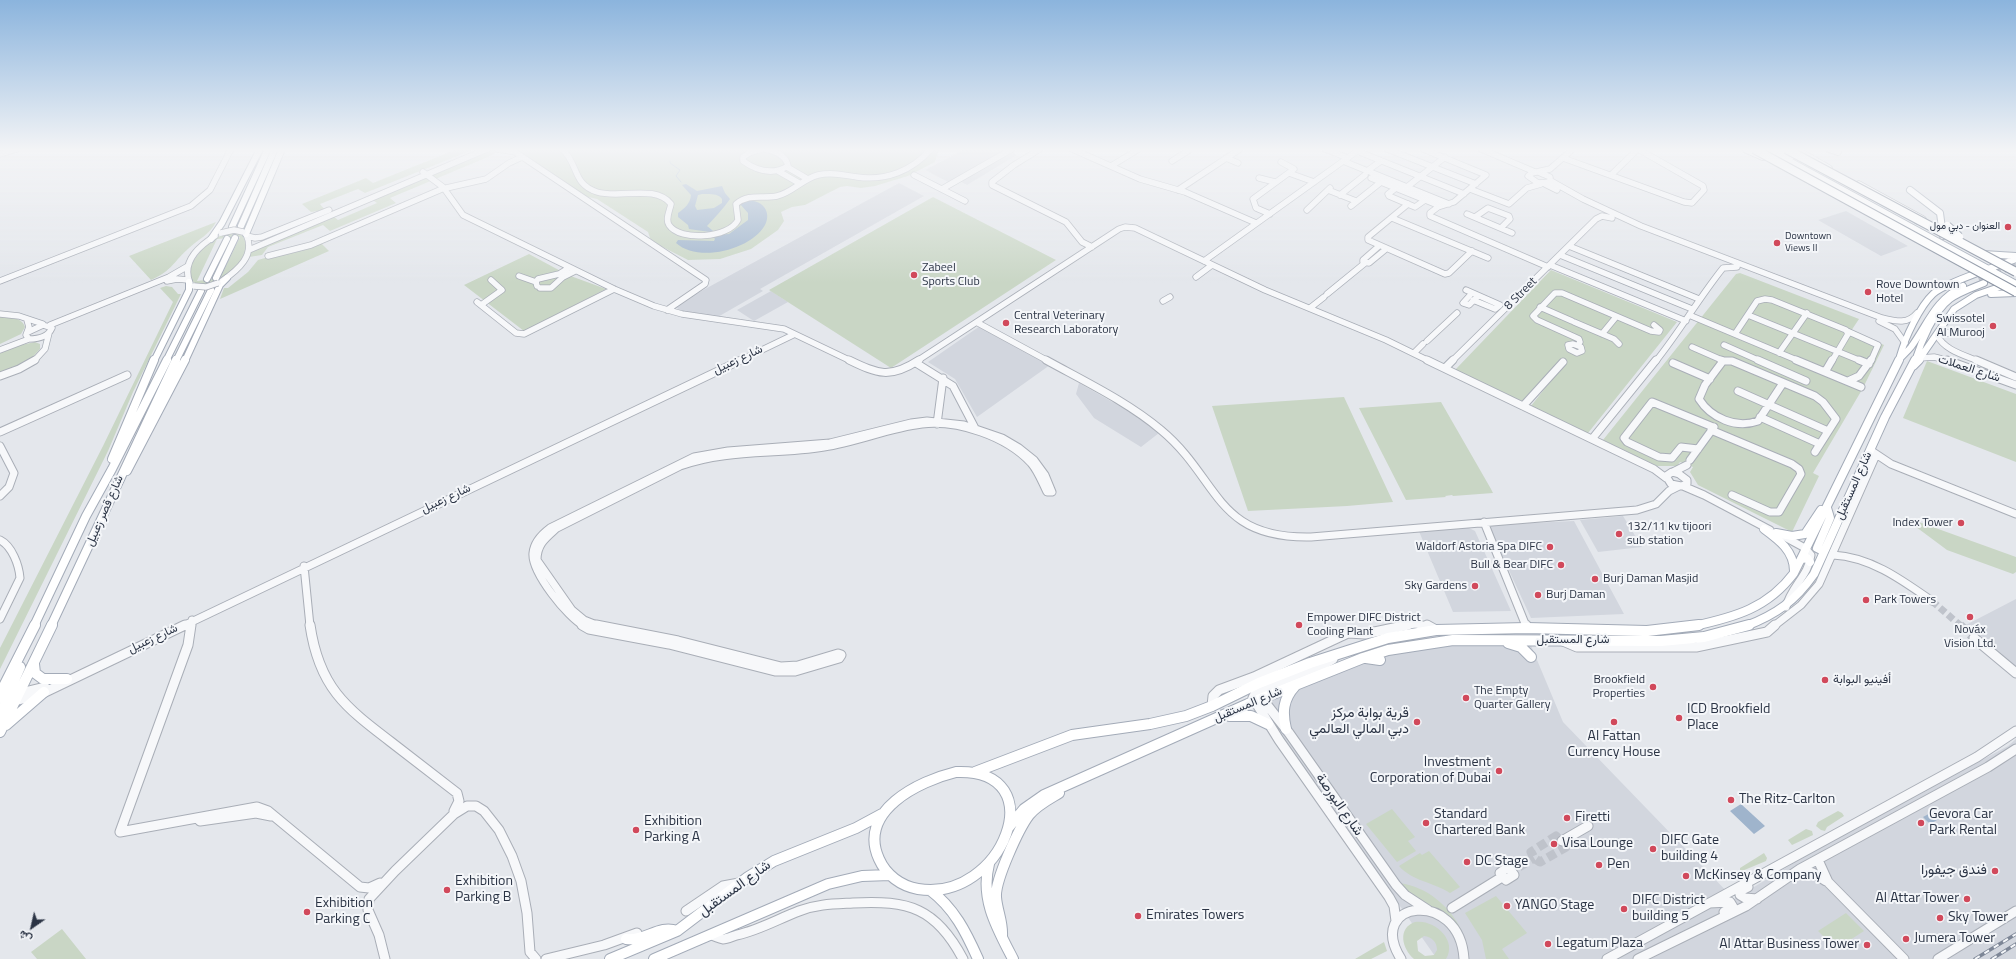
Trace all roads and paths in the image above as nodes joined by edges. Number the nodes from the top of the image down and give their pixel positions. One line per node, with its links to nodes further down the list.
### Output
1 (206, 194): 99 (street)
2 (237, 194): 63 (main road)
3 (247, 194): 58 (main road)
4 (258, 194): 60 (main road)
5 (262, 194): 60 (main road)
6 (373, 194): 60 (street)
7 (377, 194): 71 (street)
8 (433, 194): 75 (street)
9 (447, 194): 89 (street)
10 (577, 194): 116 (street)
11 (609, 194): 12 (street)
12 (784, 194)
13 (951, 194): 38 (street)
14 (1010, 194): 68 (street)
15 (1187, 194): 56 (street)
16 (1260, 194): 47 (street)
17 (1298, 194): 47 (street)
18 (1324, 194): 45 (street)
19 (1366, 194): 39 (street)
20 (1389, 194): 41 (street)
21 (1410, 194): 37 (street)
22 (1424, 194): 42 (street)
23 (1464, 194): 42 (street)
24 (1484, 194): 40 (street)
25 (1520, 194): 40 (street)
26 (1563, 194): 46 (street)
27 (1574, 194): 123 (street)
28 (1662, 194): 29 (street)
29 (1700, 194)
30 (1836, 194): 105 (highway, bridge)
31 (1851, 194): 53 (main road)
32 (1862, 194): 55 (main road)
33 (1871, 194): 90 (highway, bridge)
34 (1879, 194): 55 (street)
35 (1915, 194): 65 (main road)
36 (1340, 195): 39 (street)
37 (1425, 200): 41 (street); 44 (street)
38 (964, 201)
39 (1356, 202): 43 (street)
40 (1510, 203): 49 (street)
41 (1408, 204): 51 (street)
42 (1449, 204): 44 (street)
43 (1351, 206)
44 (1440, 206): 85 (street)
45 (1307, 210)
46 (1596, 210): 52 (street); 54 (street)
47 (1270, 214): 56 (street)
48 (1467, 214): 50 (street)
49 (1504, 214): 50 (street); 59 (street)
50 (1475, 217): 59 (street)
51 (1392, 218): 66 (street); 73 (street)
52 (1612, 218): 54 (street); 78 (street)
53 (1896, 218): 72 (main road); 79 (main road)
54 (1596, 220): 67 (street, 8 Street)
55 (1912, 221): 65 (main road)
56 (1256, 223): 81 (street)
57 (1948, 223): 90 (highway, bridge)
58 (232, 227)
59 (1501, 228): 61 (street)
60 (244, 232): 63 (street, bridge); 71 (street)
61 (1512, 233)
62 (235, 238): 100 (main road)
63 (211, 239): 84 (street)
64 (227, 239): 95 (main road)
65 (1948, 240): 69 (main road)
66 (1379, 246): 70 (street); 82 (street)
67 (1569, 246): 74 (street, 8 Street); 111 (street)
68 (1092, 247): 81 (street); 125 (street)
69 (1963, 248): 76 (main road); 79 (main road)
70 (1386, 249): 73 (street); 82 (street)
71 (249, 250): 94 (street)
72 (1954, 250): 88 (main road); 97 (main road)
73 (1472, 251): 77 (street)
74 (1560, 255): 85 (street, 8 Street); 115 (street)
75 (268, 256)
76 (2016, 256)
77 (1488, 258)
78 (1718, 260): 86 (street); 87 (street)
79 (1984, 260): 88 (main road)
80 (2016, 260): 88 (main road); 90 (main road)
81 (1204, 261): 83 (street)
82 (1364, 263): 114 (street)
83 (1212, 265): 92 (street); 114 (street)
84 (188, 266): 101 (street); 127 (street)
85 (1549, 266): 122 (street); 157 (street, 8 Street)
86 (1737, 267): 87 (street); 123 (street)
87 (1723, 268): 111 (street)
88 (1989, 268): 90 (main road); 93 (main road); 93 (main road); 97 (main road)
89 (572, 270): 96 (street); 96 (street); 102 (street)
90 (2014, 275): 93 (main road); 108 (main road)
91 (519, 276): 96 (street)
92 (1196, 277)
93 (2000, 277): 108 (main road)
94 (227, 278): 100 (street); 189 (main road)
95 (207, 279)
96 (552, 279)
97 (1963, 279): 117 (main road)
98 (491, 280): 109 (street)
99 (0, 281)
100 (217, 281): 101 (street, bridge)
101 (190, 283): 127 (street); 188 (main road)
102 (614, 289): 109 (street); 116 (street)
103 (210, 290): 189 (main road, شارع قصر زعبيل)
104 (201, 291): 188 (main road, شارع قصر زعبيل)
105 (2016, 293): 108 (main road)
106 (486, 294): 109 (street)
107 (1472, 295): 145 (street)
108 (1974, 297): 134 (main road)
109 (494, 298)
110 (1170, 298): 112 (street)
111 (1699, 299): 115 (street)
112 (1163, 301)
113 (1540, 307): 121 (street); 132 (street); 172 (street)
114 (1310, 308): 145 (street)
115 (1692, 309): 122 (street)
116 (667, 310): 131 (street)
117 (1922, 310): 123 (street); 137 (main road)
118 (1806, 313): 120 (street); 128 (street); 129 (street)
119 (0, 314): 124 (street)
120 (1748, 315): 129 (street); 133 (street)
121 (1616, 317): 126 (street); 132 (street)
122 (1687, 318): 133 (street); 181 (street)
123 (1880, 319): 137 (street)
124 (27, 320): 127 (street); 135 (street)
125 (978, 322): 151 (street); 197 (street)
126 (1654, 325)
127 (50, 328): 135 (street); 136 (street); 138 (street)
128 (1847, 331): 144 (street); 154 (street)
129 (1793, 333): 144 (street); 146 (street)
130 (1948, 333): 134 (main road)
131 (793, 334): 151 (street); 207 (street, شارع زعبيل)
132 (1602, 334): 139 (street)
133 (1735, 334): 146 (street)
134 (1938, 334): 148 (main road); 149 (street, شارع العملات)
135 (27, 335): 136 (street); 141 (street); 143 (street)
136 (37, 339): 138 (street)
137 (1905, 343): 147 (main road)
138 (47, 344): 161 (street)
139 (1619, 344)
140 (1724, 345): 152 (street)
141 (0, 346)
142 (1692, 347): 150 (street)
143 (0, 350)
144 (1837, 351): 154 (street); 159 (street)
145 (1414, 353): 157 (street)
146 (1779, 353): 159 (street)
147 (1900, 356): 155 (main road, شارع المستقبل); 194 (main road, شارع المستقبل)
148 (1920, 358): 155 (main road); 156 (street, شارع العملات)
149 (1970, 358): 156 (street); 162 (street, شارع العملات)
150 (1724, 361): 158 (street); 164 (street)
151 (916, 362): 163 (street)
152 (1762, 362): 158 (street); 165 (street)
153 (1673, 363): 164 (street)
154 (1869, 364): 166 (street)
155 (1913, 366): 185 (main road, شارع المستقبل)
156 (1966, 366): 168 (street, شارع العملات)
157 (1445, 368): 172 (street)
158 (1756, 371): 167 (street)
159 (1825, 372): 166 (street)
160 (126, 375): 180 (street)
161 (2, 376)
162 (2016, 377)
163 (943, 378): 176 (street); 178 (street)
164 (1710, 379): 173 (street)
165 (1806, 381)
166 (1846, 381): 169 (street)
167 (1783, 383): 171 (street); 179 (street)
168 (2016, 385)
169 (1861, 387)
170 (1738, 391): 171 (street)
171 (1769, 405): 174 (street); 179 (street)
172 (1523, 406): 181 (street)
173 (1711, 414): 175 (street); 177 (street)
174 (1760, 417): 175 (street); 182 (street)
175 (1732, 422): 177 (street)
176 (938, 423): 178 (street); 209 (street)
177 (1713, 428): 186 (street); 186 (street); 192 (street)
178 (975, 430): 178 (street)
179 (1828, 431): 182 (street)
180 (0, 432)
181 (1592, 439): 187 (street)
182 (1820, 444): 184 (street)
183 (0, 446): 193 (street)
184 (1815, 452)
185 (1873, 456): 195 (street); 198 (street); 201 (main road, شارع المستقبل)
186 (1691, 459): 187 (street); 190 (street)
187 (1669, 476): 190 (street); 190 (street); 191 (street)
188 (105, 481): 232 (main road, شارع قصر زعبيل)
189 (119, 481): 224 (main road, شارع قصر زعبيل)
190 (1683, 483): 191 (street); 196 (street)
191 (1667, 493): 197 (street)
192 (1732, 495)
193 (0, 496)
194 (1827, 508): 200 (main road); 205 (main road); 206 (main road, شارع المستقبل)
195 (2016, 514)
196 (1750, 520): 199 (street); 200 (street)
197 (1484, 522): 214 (street)
198 (1846, 525): 201 (main road); 205 (street)
199 (1764, 529): 206 (street); 208 (main road)
200 (1776, 532): 206 (street)
201 (1833, 534): 205 (main road, شارع المستقبل)
202 (0, 537): 204 (street)
203 (0, 540): 204 (street)
204 (11, 551): 212 (street)
205 (1827, 552): 206 (street); 210 (street); 211 (main road, شارع المستقبل); 217 (street)
206 (1807, 555): 208 (main road, شارع المستقبل); 211 (street)
207 (301, 568): 213 (street, شارع زعبيل); 244 (street)
208 (1794, 573): 216 (main road, شارع المستقبل)
209 (558, 594): 209 (street)
210 (1932, 601)
211 (1786, 607): 217 (main road, شارع المستقبل)
212 (0, 619)
213 (196, 619): 225 (street, شارع زعبيل); 254 (street)
214 (1527, 628): 215 (main road, شارع المستقبل); 216 (main road, شارع المستقبل)
215 (1436, 630): 230 (main road, شارع المستقبل); 233 (street)
216 (1588, 630): 220 (main road)
217 (1731, 635): 220 (main road, شارع المستقبل)
218 (1974, 638): 226 (street)
219 (1498, 640): 220 (main road, شارع المستقبل); 221 (main road); 222 (main road, شارع المستقبل)
220 (1529, 640)
221 (1531, 657)
222 (1363, 658): 223 (main road); 228 (main road, شارع المستقبل)
223 (1380, 660)
224 (34, 663): 227 (main road); 232 (main road, شارع قصر زعبيل)
225 (98, 665): 227 (street, شارع زعبيل); 229 (street, شارع زعبيل)
226 (2016, 673)
227 (67, 679): 231 (street, شارع زعبيل)
228 (1298, 684): 230 (main road, شارع المستقبل); 237 (main road)
229 (44, 692): 231 (street, شارع زعبيل); 238 (main road)
230 (1255, 695): 233 (main road, شارع المستقبل); 235 (main road, شارع المستقبل); 236 (street, شارع البورصة); 237 (street, شارع البورصة)
231 (29, 696): 232 (street)
232 (6, 698): 234 (main road); 238 (main road, شارع قصر زعبيل)
233 (1212, 706): 241 (main road, شارع المستقبل)
234 (0, 716)
235 (1220, 718): 236 (main road); 242 (main road, شارع المستقبل)
236 (1268, 724): 264 (street, شارع البورصة)
237 (1286, 729): 261 (street, شارع البورصة)
238 (1, 731)
239 (2016, 731): 253 (street)
240 (2016, 749): 248 (street)
241 (975, 772): 243 (main road); 246 (main road)
242 (1074, 781): 246 (main road, شارع المستقبل); 269 (main road)
243 (884, 813): 252 (main road); 256 (main road, شارع المستقبل)
244 (442, 824): 254 (street); 274 (street)
245 (1588, 826): 247 (street)
246 (1008, 828): 249 (main road)
247 (1562, 841)
248 (1818, 860): 251 (street); 255 (street)
249 (990, 863): 257 (main road); 269 (main road)
250 (1515, 869): 260 (street)
251 (1800, 869): 255 (street); 258 (street)
252 (890, 874): 257 (main road); 268 (main road, شارع المستقبل)
253 (1753, 880): 258 (street); 259 (street)
254 (386, 881): 273 (street)
255 (1828, 882): 272 (street)
256 (739, 883): 262 (street); 266 (main road, شارع المستقبل)
257 (930, 890): 279 (main road)
258 (1757, 899): 265 (street)
259 (1709, 903): 265 (street); 282 (street)
260 (1452, 908)
261 (1428, 910): 264 (street); 281 (street, شارع البورصة)
262 (686, 911)
263 (2016, 911): 284 (street)
264 (1396, 922): 271 (street, شارع البورصة)
265 (1700, 928): 283 (street)
266 (677, 931): 270 (main road); 276 (main road, شارع المستقبل)
267 (637, 933): 270 (street)
268 (711, 935): 277 (main road, شارع المستقبل); 278 (street)
269 (1002, 936): 280 (main road)
270 (626, 938): 275 (street)
271 (1397, 958)
272 (1902, 958)
273 (384, 959)
274 (536, 959)
275 (546, 959)
276 (610, 959)
277 (654, 959)
278 (962, 959)
279 (978, 959)
280 (1013, 959)
281 (1464, 959)
282 (1607, 959)
283 (1638, 959)
284 (1938, 959)

